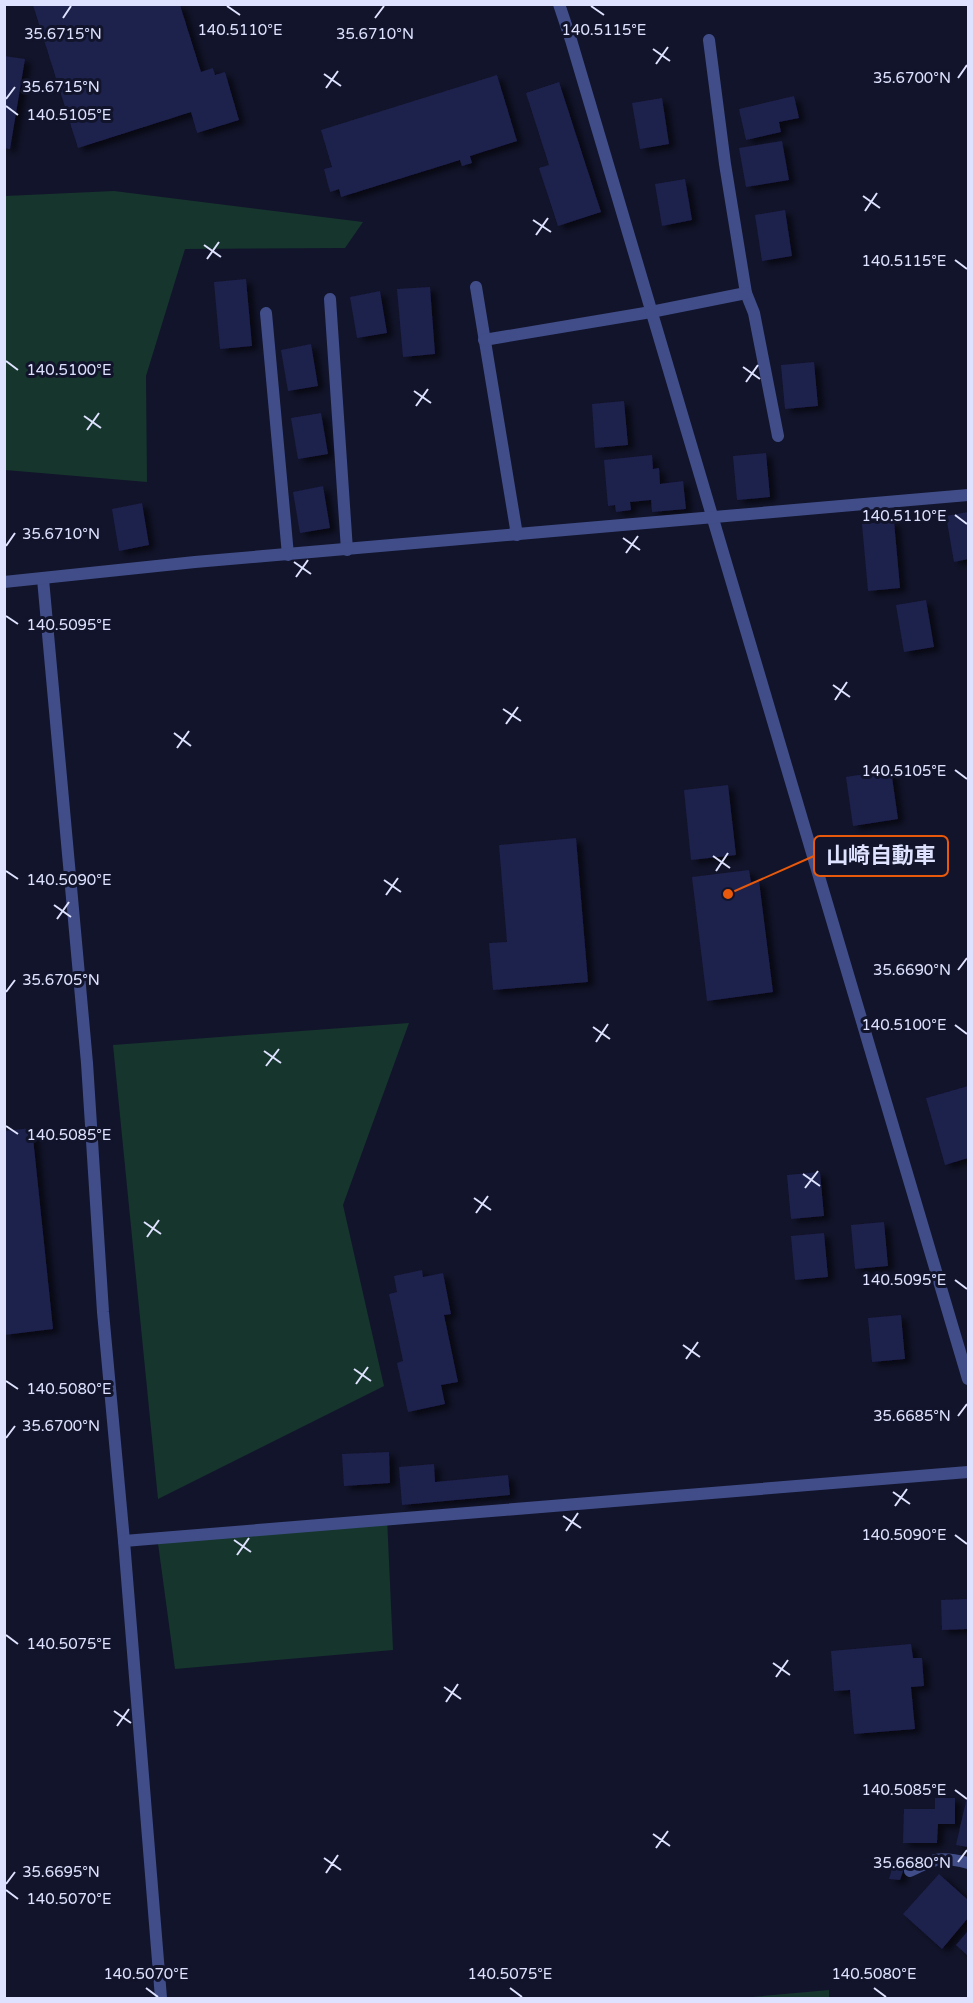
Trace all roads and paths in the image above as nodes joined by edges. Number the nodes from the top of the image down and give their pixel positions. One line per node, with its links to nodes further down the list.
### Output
1 (559, 4): 6 (street)
2 (709, 40): 4 (street)
3 (476, 287): 8 (street)
4 (746, 293): 6 (street); 9 (street)
5 (330, 299): 13 (street)
6 (651, 312): 8 (street); 11 (street)
7 (266, 313): 14 (street)
8 (484, 340): 12 (street)
9 (778, 436)
10 (969, 495): 11 (street)
11 (712, 518): 12 (street); 17 (street)
12 (517, 536): 13 (street)
13 (347, 550): 14 (street)
14 (288, 555): 15 (street)
15 (43, 579): 16 (street); 19 (street)
16 (4, 582)
17 (969, 1379)
18 (969, 1472): 19 (street)
19 (124, 1541): 22 (street)
20 (969, 1863): 21 (street)
21 (910, 1871)
22 (161, 1998)

